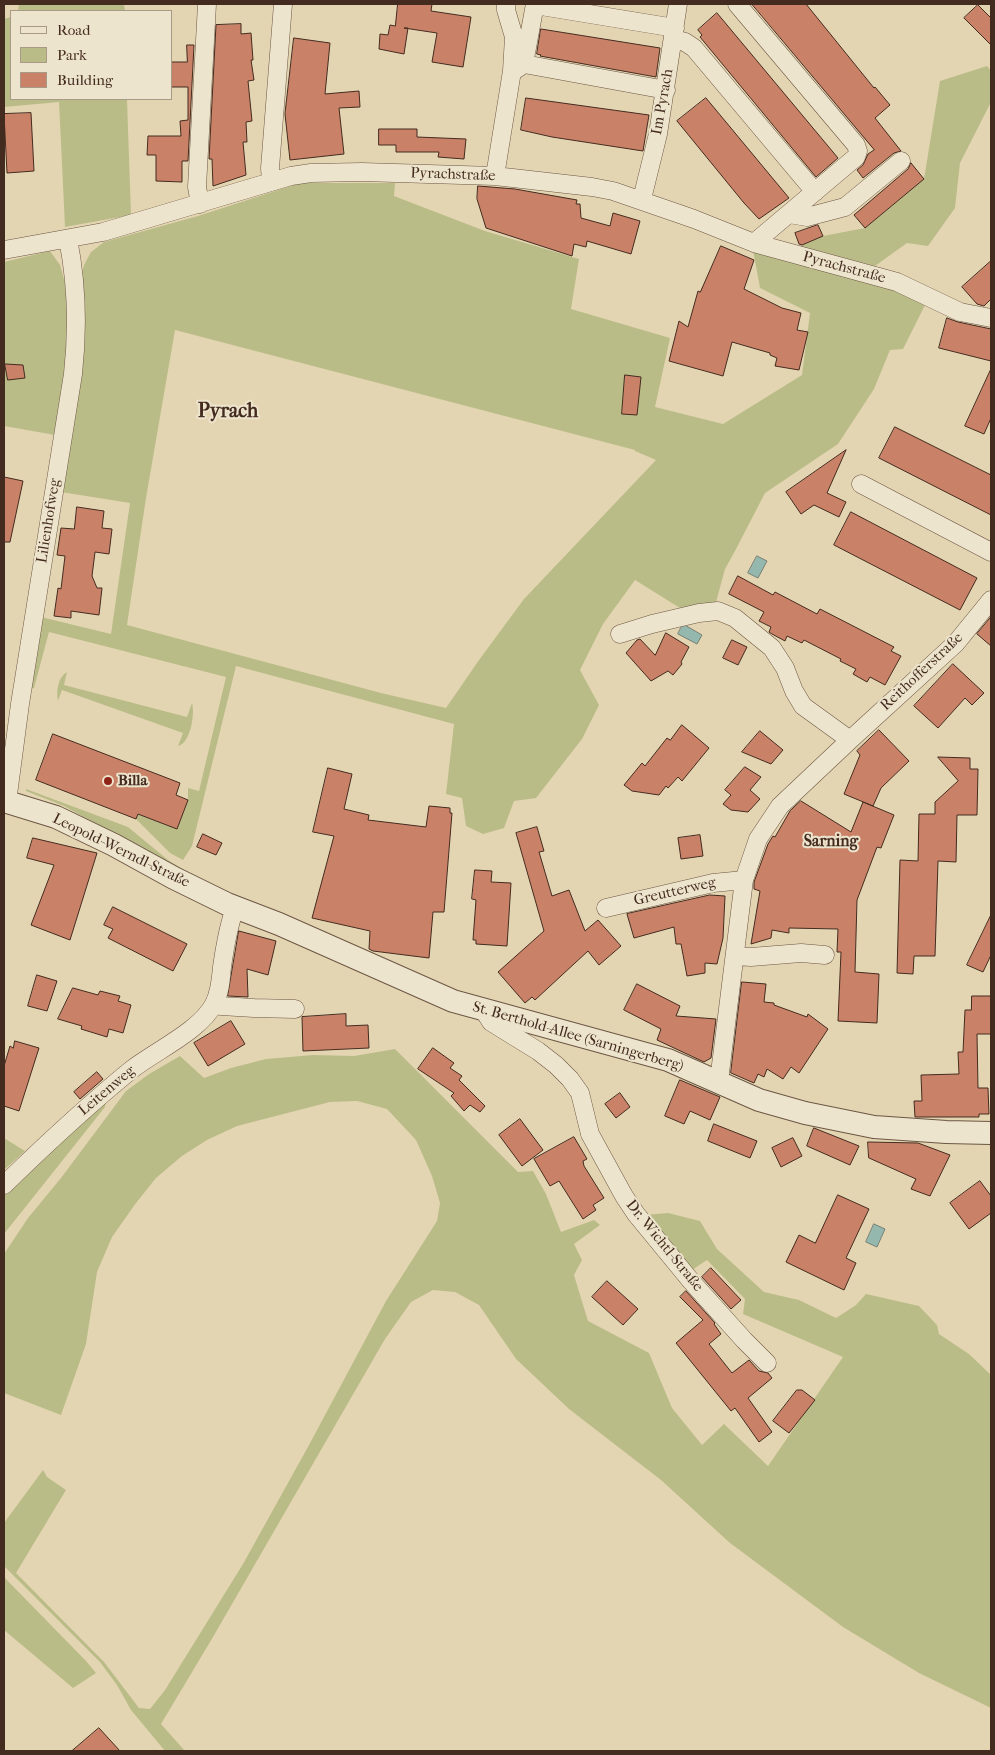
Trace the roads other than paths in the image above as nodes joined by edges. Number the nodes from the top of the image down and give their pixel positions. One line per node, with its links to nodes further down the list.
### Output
1 (207, 4): 15 (street)
2 (283, 4): 12 (street)
3 (506, 4): 8 (street)
4 (535, 4): 7 (street); 8 (street)
5 (678, 4): 7 (street, Im Pyrach)
6 (737, 4): 13 (street)
7 (675, 33): 9 (street, Im Pyrach); 13 (street)
8 (518, 68): 9 (street); 11 (street)
9 (666, 90): 14 (street, Im Pyrach)
10 (901, 161): 16 (street)
11 (496, 176): 12 (street, Pyrachstraße); 14 (street, Pyrachstraße)
12 (271, 181): 15 (street, Pyrachstraße)
13 (815, 192): 16 (street)
14 (642, 199): 18 (street, Pyrachstraße)
15 (200, 204): 17 (street, Pyrachstraße)
16 (789, 214): 18 (street)
17 (68, 239): 19 (street, Pyrachstraße); 26 (street, Lilienhofweg)
18 (754, 243): 20 (street, Pyrachstraße)
19 (4, 250)
20 (991, 318)
21 (861, 484): 22 (street)
22 (991, 552)
23 (991, 600): 25 (street, Reithofferstraße)
24 (620, 634): 25 (street)
25 (850, 740): 27 (street, Reithofferstraße)
26 (5, 802): 28 (street, Leopold-Werndl-Straße)
27 (744, 880): 29 (street, Greutterweg); 31 (street, Reithofferstraße)
28 (235, 908): 32 (street, Leitenweg); 34 (street, St. Berthold-Allee (Sarningerberg))
29 (606, 908)
30 (825, 955): 31 (street)
31 (735, 956): 35 (street, Reithofferstraße)
32 (215, 1003): 33 (street); 37 (street, Leitenweg)
33 (295, 1009)
34 (484, 1011): 35 (street, St. Berthold-Allee (Sarningerberg)); 38 (street, Dr. Wichtl-Straße)
35 (719, 1081): 36 (street, St. Berthold-Allee (Sarningerberg))
36 (991, 1132)
37 (4, 1185)
38 (767, 1363)

